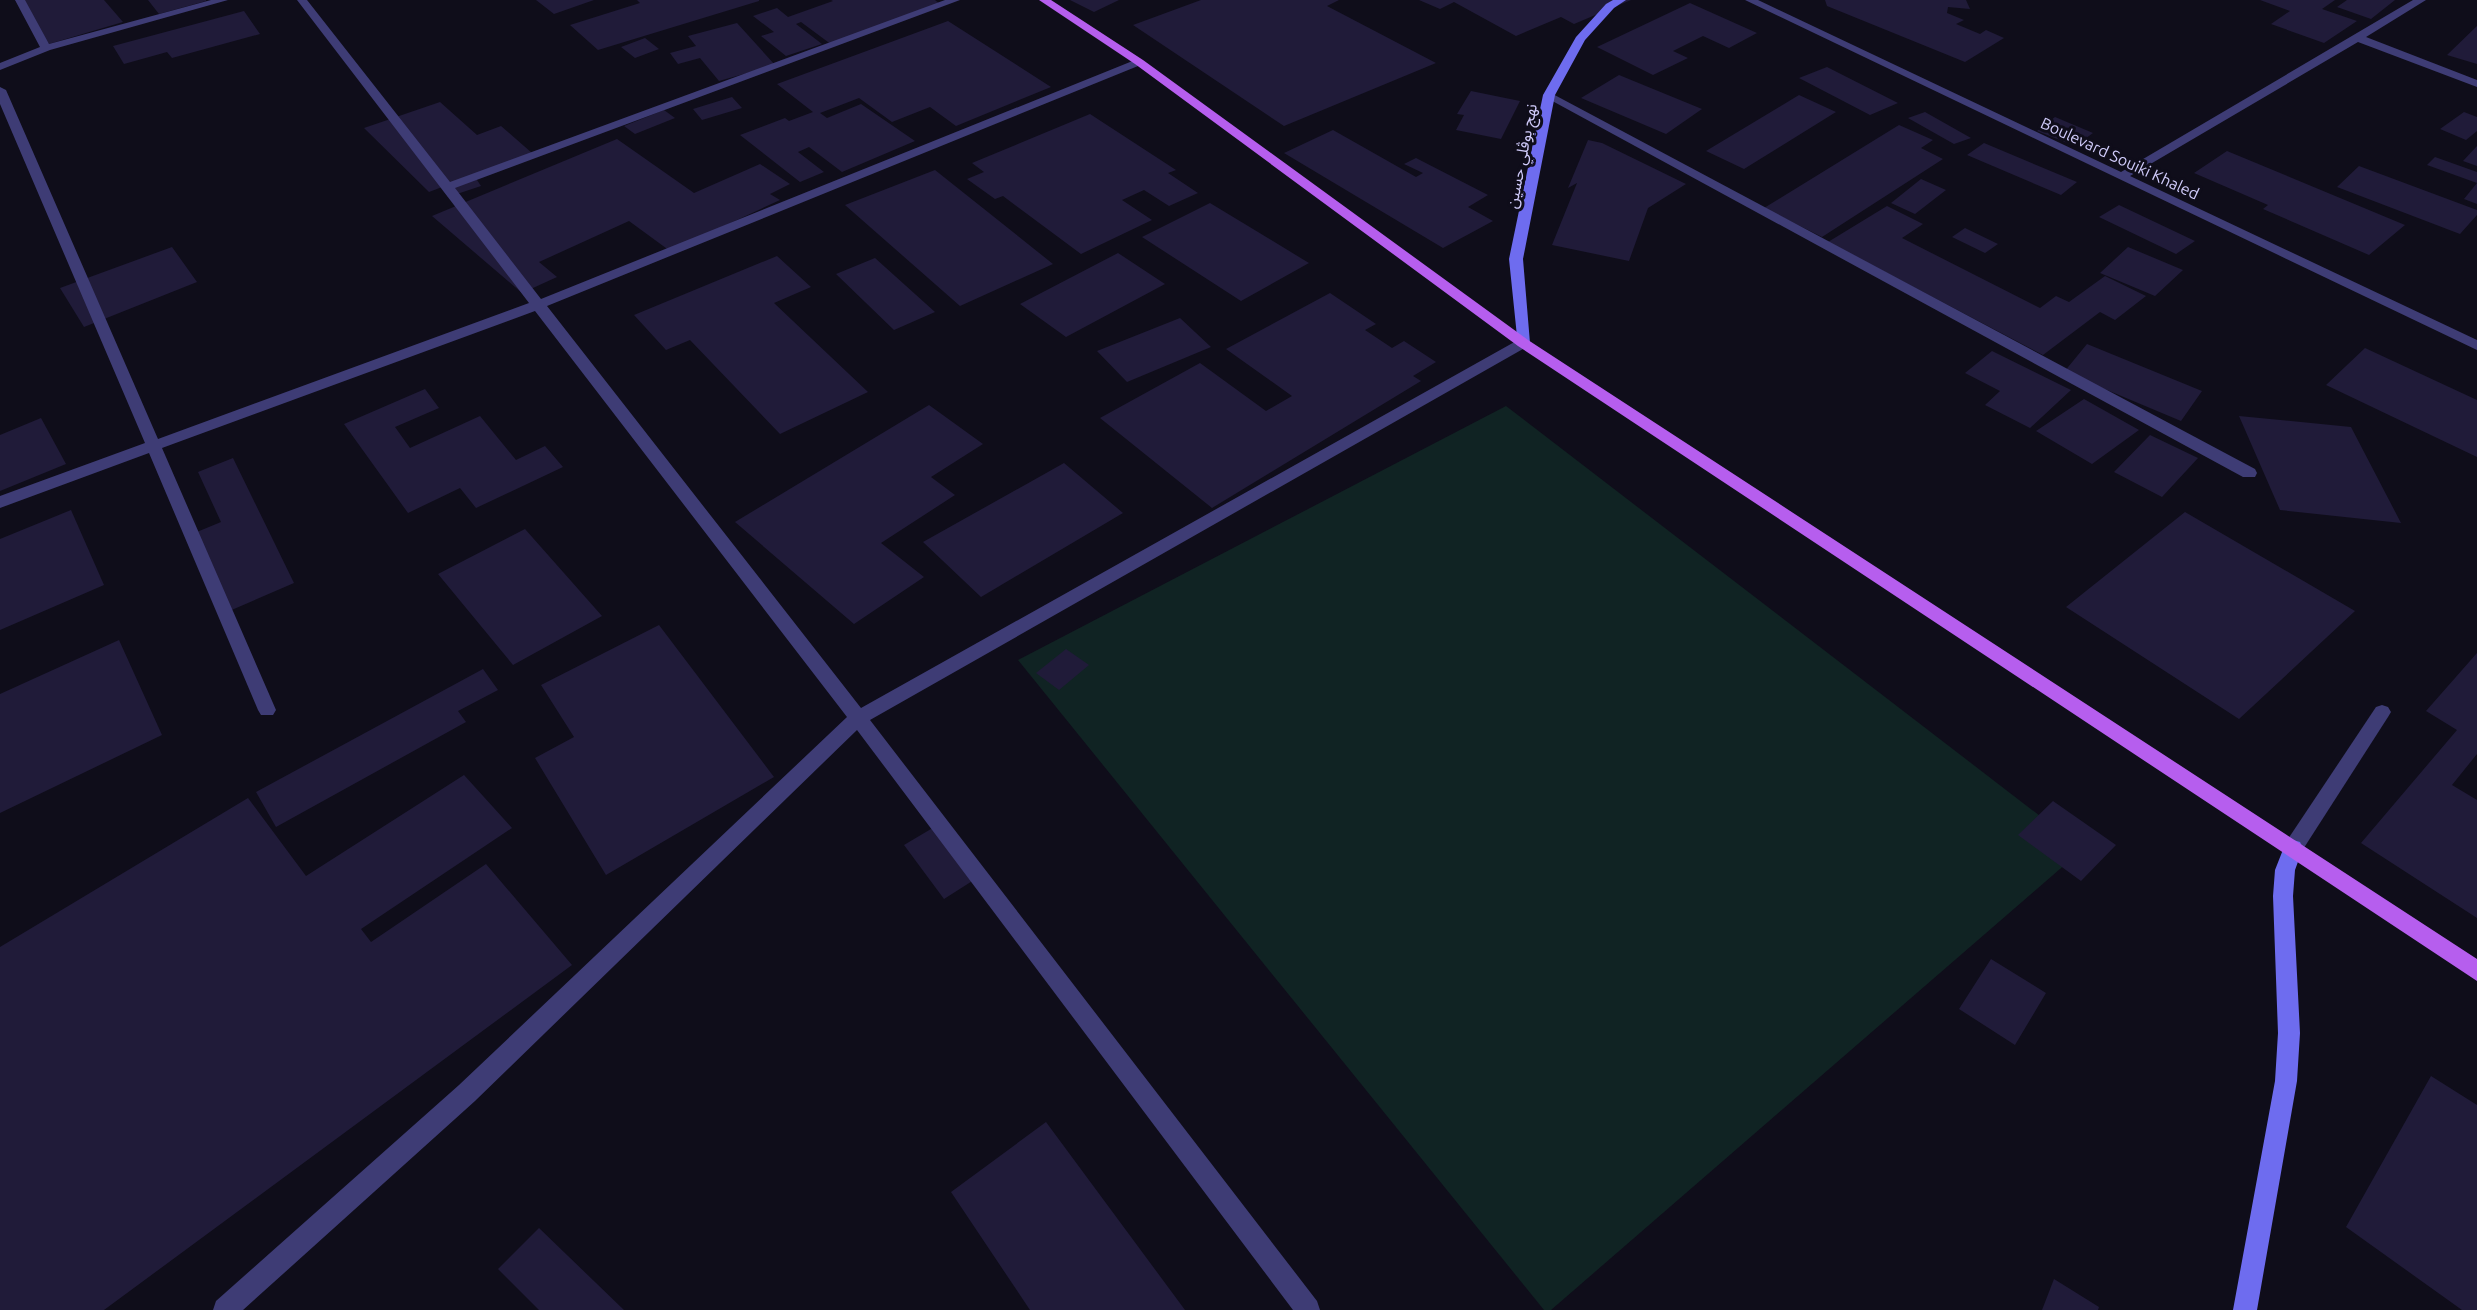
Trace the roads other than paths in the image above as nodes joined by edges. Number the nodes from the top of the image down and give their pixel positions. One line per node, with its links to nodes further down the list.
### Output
1 (20, 0): 10 (street)
2 (223, 0): 10 (street)
3 (302, 0): 17 (street)
4 (955, 0): 17 (street)
5 (1044, 0): 11 (main road)
6 (1621, 0): 15 (main road, نهج بوڨلي حسين)
7 (1750, 0): 16 (street, Boulevard Souiki Khaled)
8 (2421, 0): 9 (street)
9 (2356, 37): 13 (street); 16 (street)
10 (46, 48): 12 (street)
11 (1139, 62): 18 (street); 19 (main road)
12 (0, 66)
13 (2477, 83)
14 (0, 90): 21 (street)
15 (1549, 95): 19 (main road, نهج بوڨلي حسين); 22 (street)
16 (2122, 176): 20 (street, Boulevard Souiki Khaled)
17 (447, 187): 18 (street)
18 (538, 305): 21 (street); 26 (street)
19 (1523, 343): 26 (street); 27 (main road)
20 (2477, 346)
21 (153, 444): 23 (street); 24 (street)
22 (2249, 474)
23 (0, 502)
24 (267, 709)
25 (2382, 712): 27 (street)
26 (858, 718): 29 (street); 30 (street)
27 (2293, 848): 28 (main road); 31 (main road)
28 (2477, 971)
29 (225, 1310)
30 (1308, 1310)
31 (2245, 1310)

